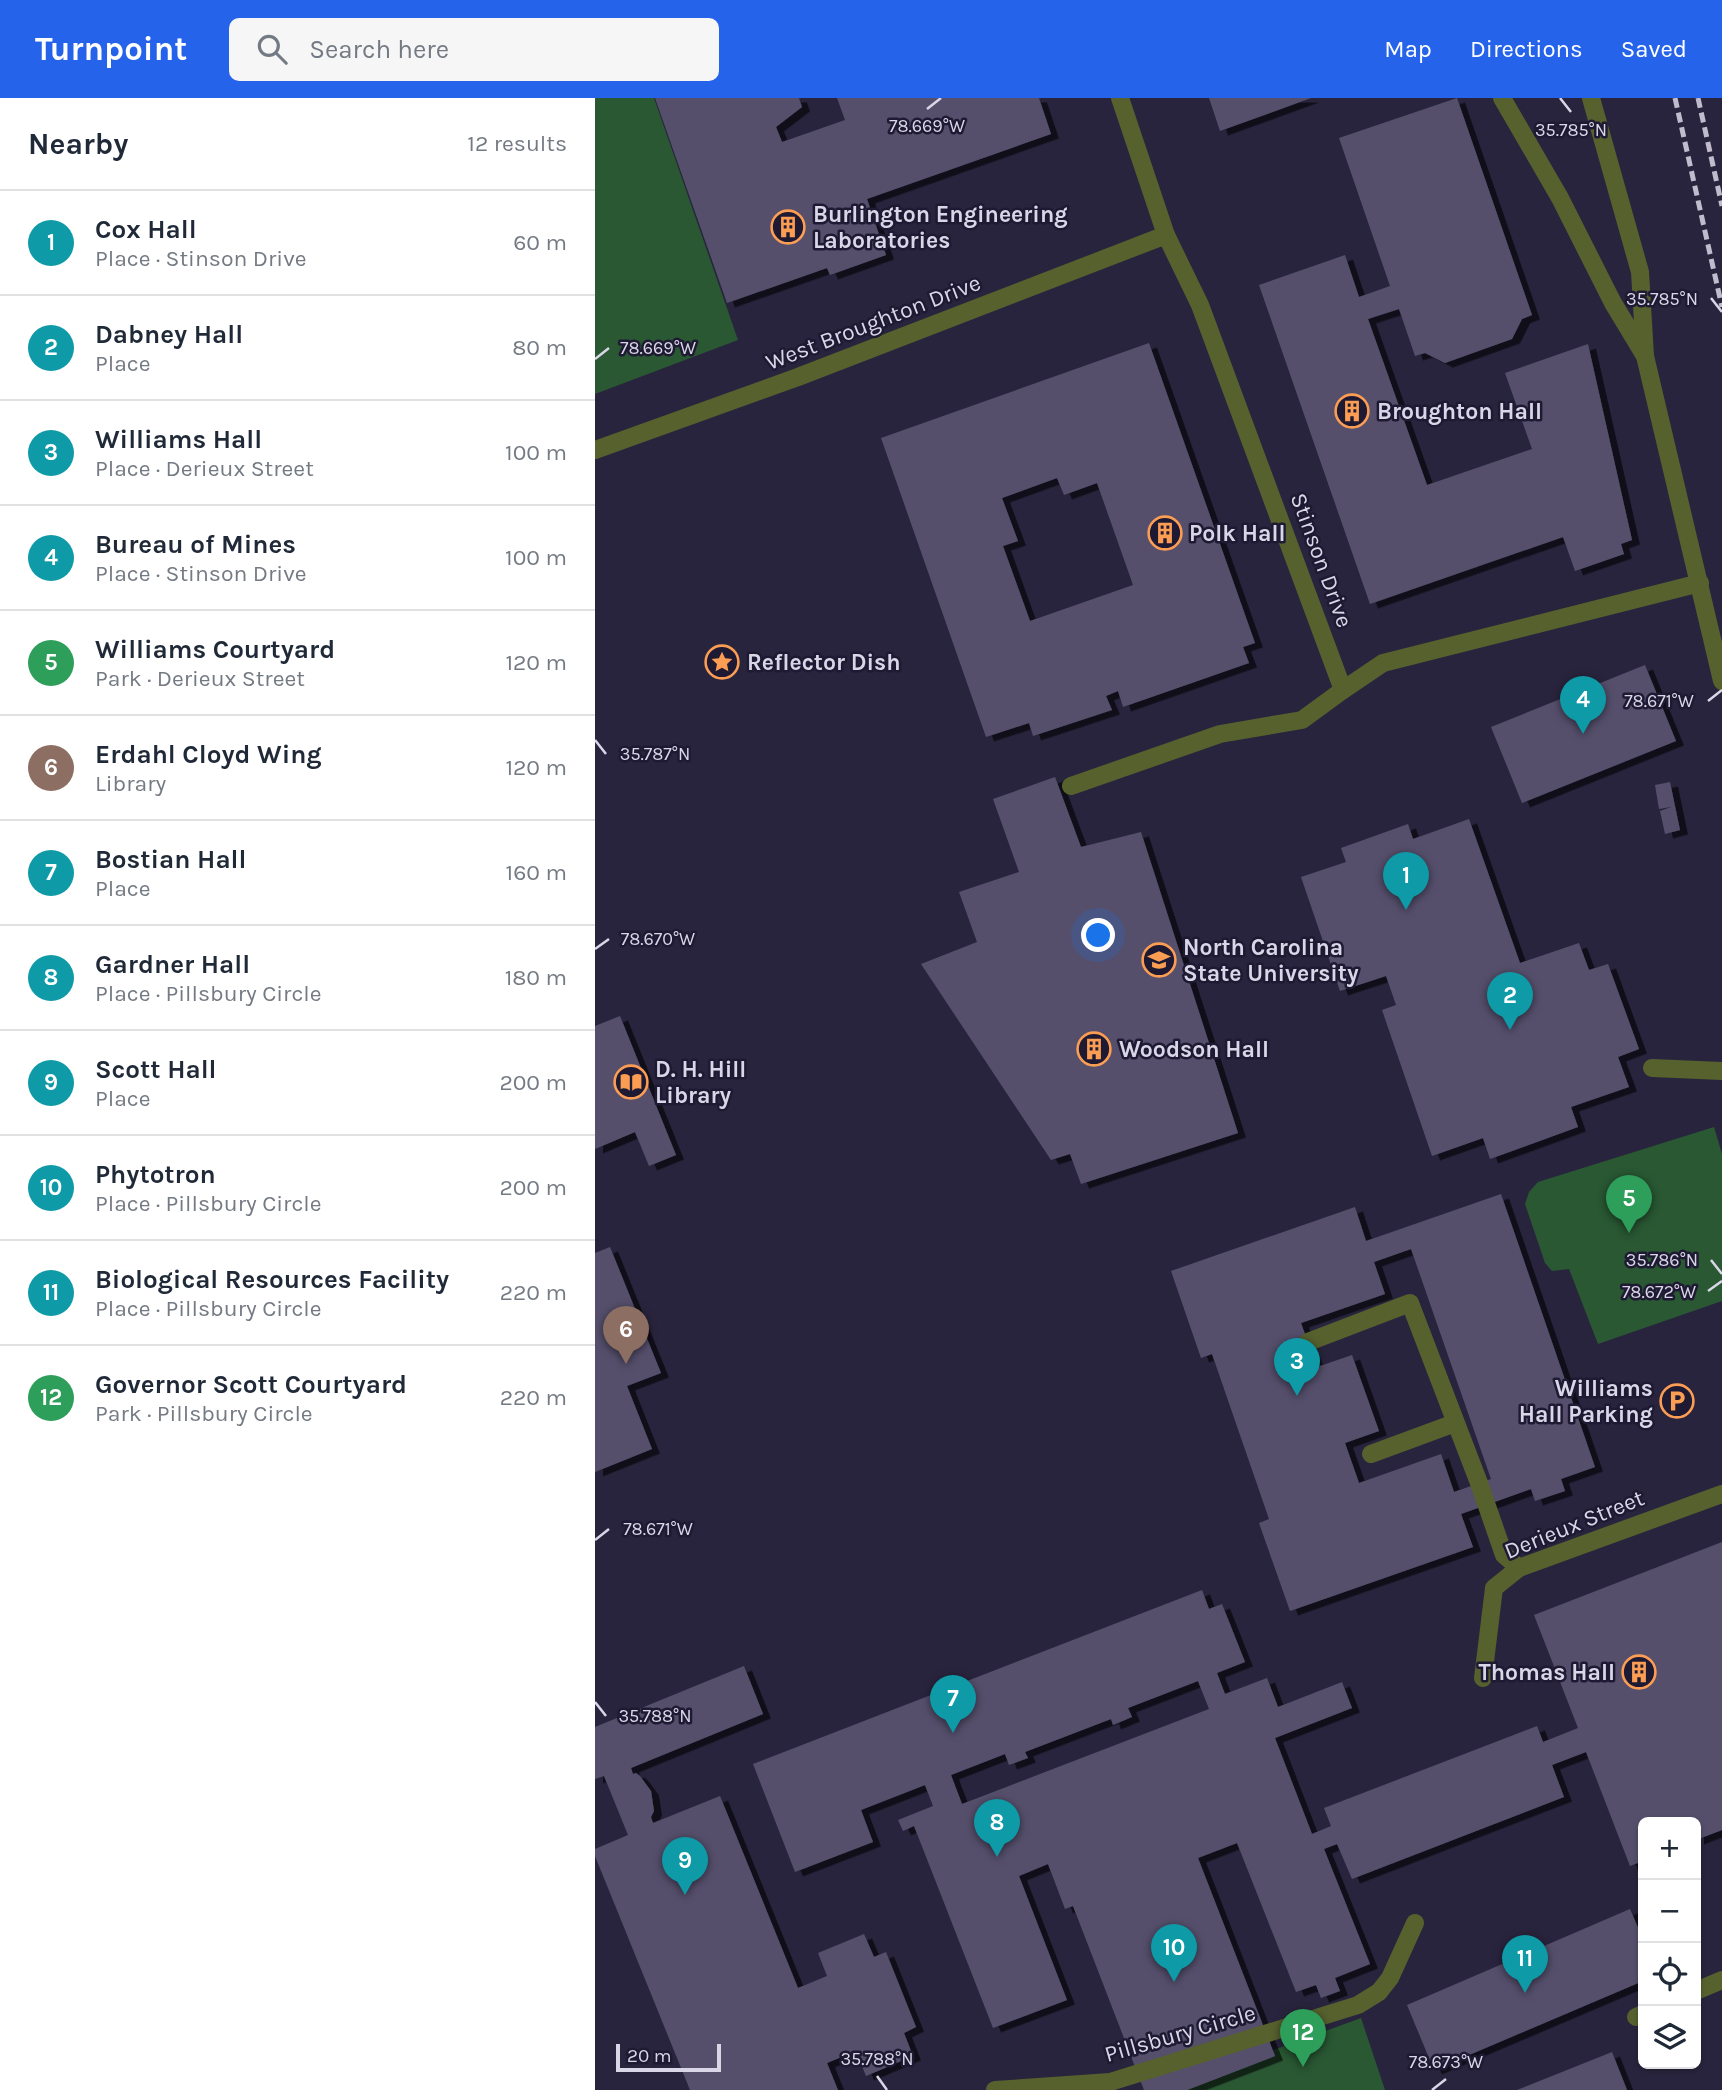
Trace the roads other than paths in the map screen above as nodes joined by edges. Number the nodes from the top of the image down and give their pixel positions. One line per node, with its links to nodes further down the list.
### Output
1 (1120, 98): 4 (street, Stinson Drive)
2 (1502, 98): 5 (street)
3 (1591, 98): 5 (street)
4 (1166, 235): 6 (street, West Broughton Drive); 9 (street, Stinson Drive)
5 (1645, 356): 7 (street)
6 (595, 450)
7 (1700, 583): 8 (street); 9 (street)
8 (1722, 681)
9 (1343, 690): 10 (street)
10 (1071, 786)
11 (1652, 1068): 12 (street)
12 (1720, 1071)
13 (1308, 1342): 14 (street)
14 (1455, 1423): 15 (street); 17 (street)
15 (1371, 1454)
16 (1722, 1494): 17 (street, Derieux Street)
17 (1519, 1568): 18 (street, Derieux Street)
18 (1483, 1678)
19 (1415, 1923): 22 (street, Pillsbury Circle)
20 (1722, 1980): 21 (street)
21 (1701, 1990)
22 (995, 2090)

